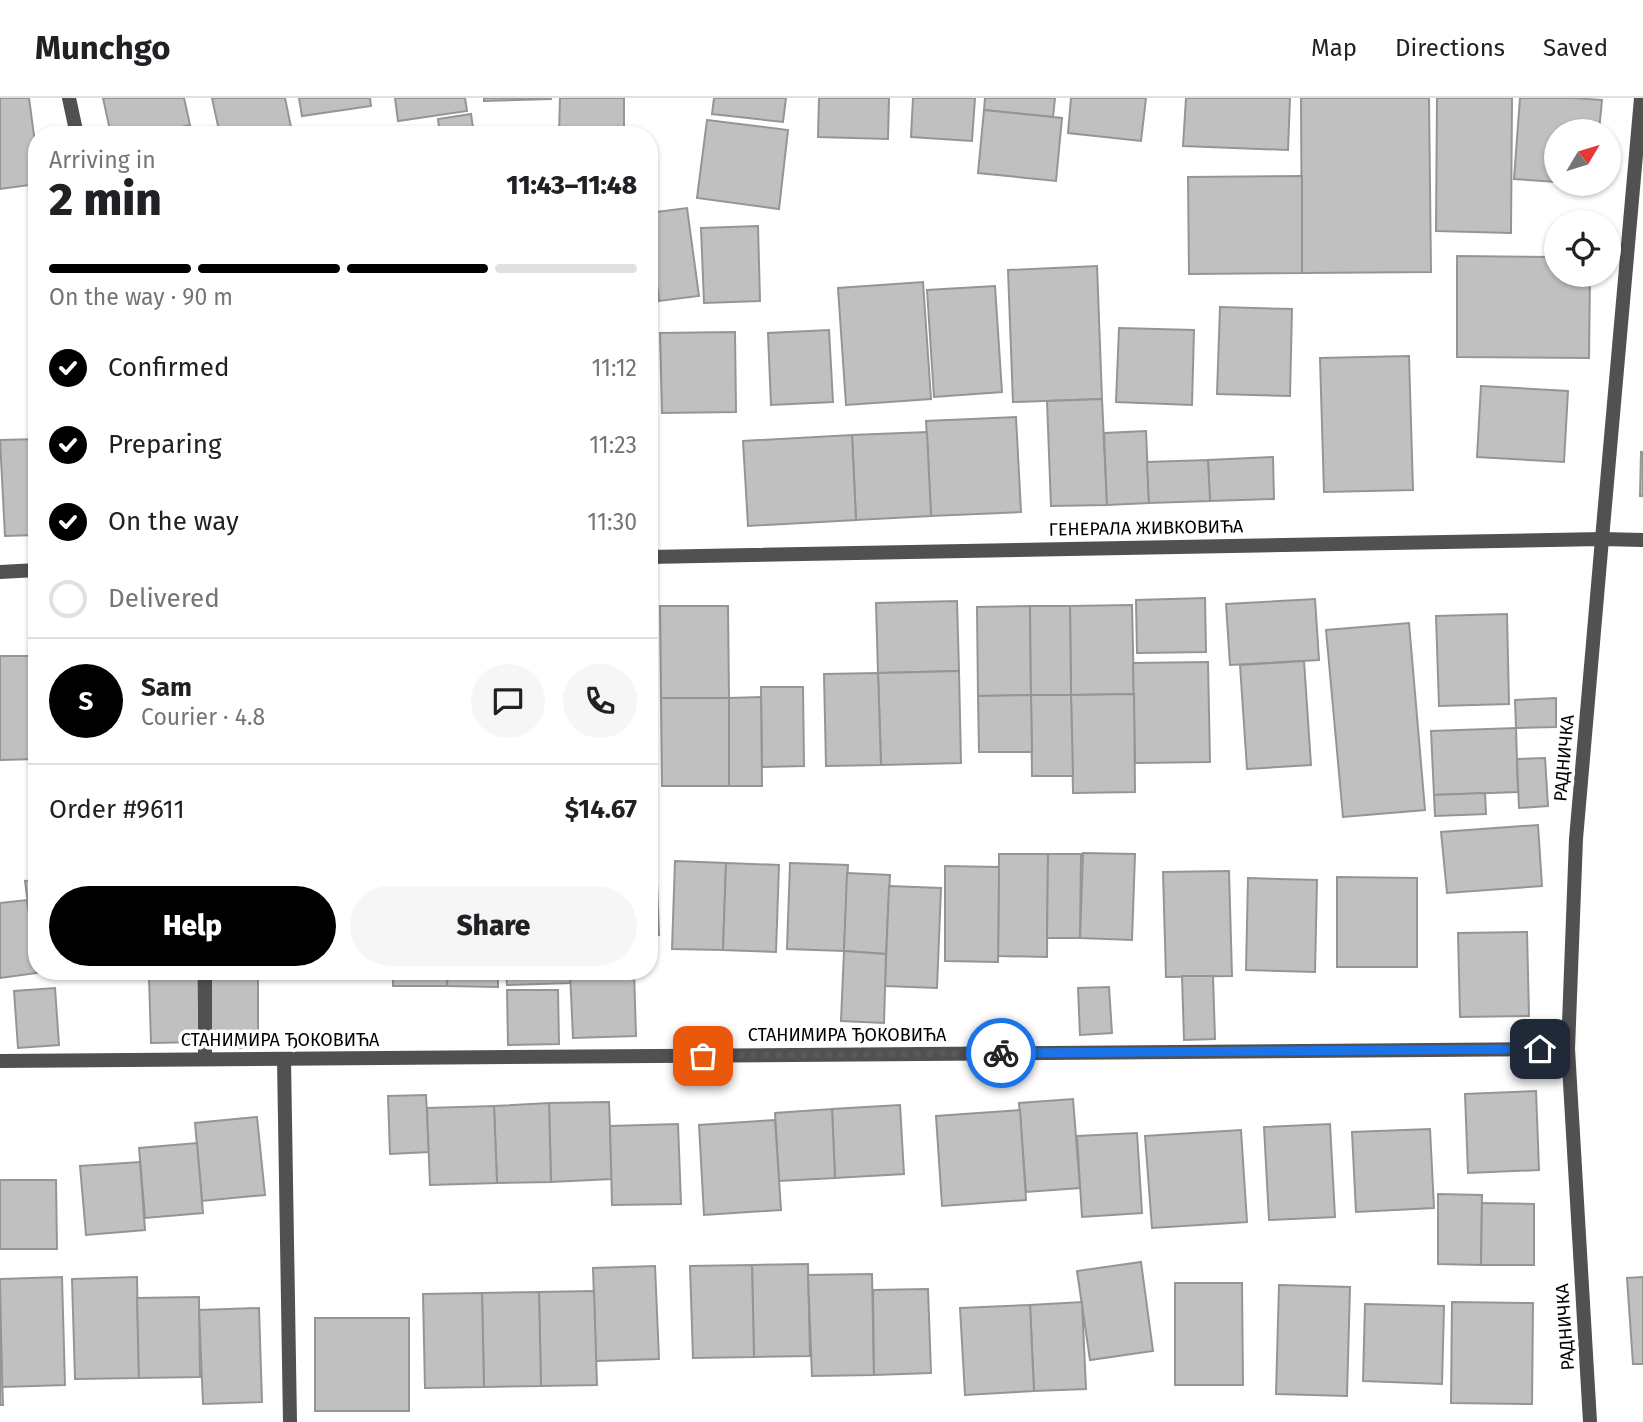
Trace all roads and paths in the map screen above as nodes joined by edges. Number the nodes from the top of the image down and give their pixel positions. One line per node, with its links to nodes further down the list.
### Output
1 (69, 98): 3 (street)
2 (1640, 98): 4 (street, РАДНИЧКА)
3 (75, 126)
4 (1602, 539): 5 (street, ГЕНЕРАЛА ЖИВКОВИЋА); 6 (street, ГЕНЕРАЛА ЖИВКОВИЋА); 10 (street, РАДНИЧКА)
5 (1643, 540)
6 (658, 557)
7 (28, 570): 8 (street)
8 (0, 572)
9 (205, 980): 11 (street)
10 (1568, 1049): 12 (street, СТАНИМИРА ЂОКОВИЋА); 15 (street, РАДНИЧКА)
11 (205, 1059): 12 (street, СТАНИМИРА ЂОКОВИЋА); 13 (street, СТАНИМИРА ЂОКОВИЋА)
12 (285, 1059): 14 (street)
13 (0, 1060)
14 (290, 1422)
15 (1590, 1422)

